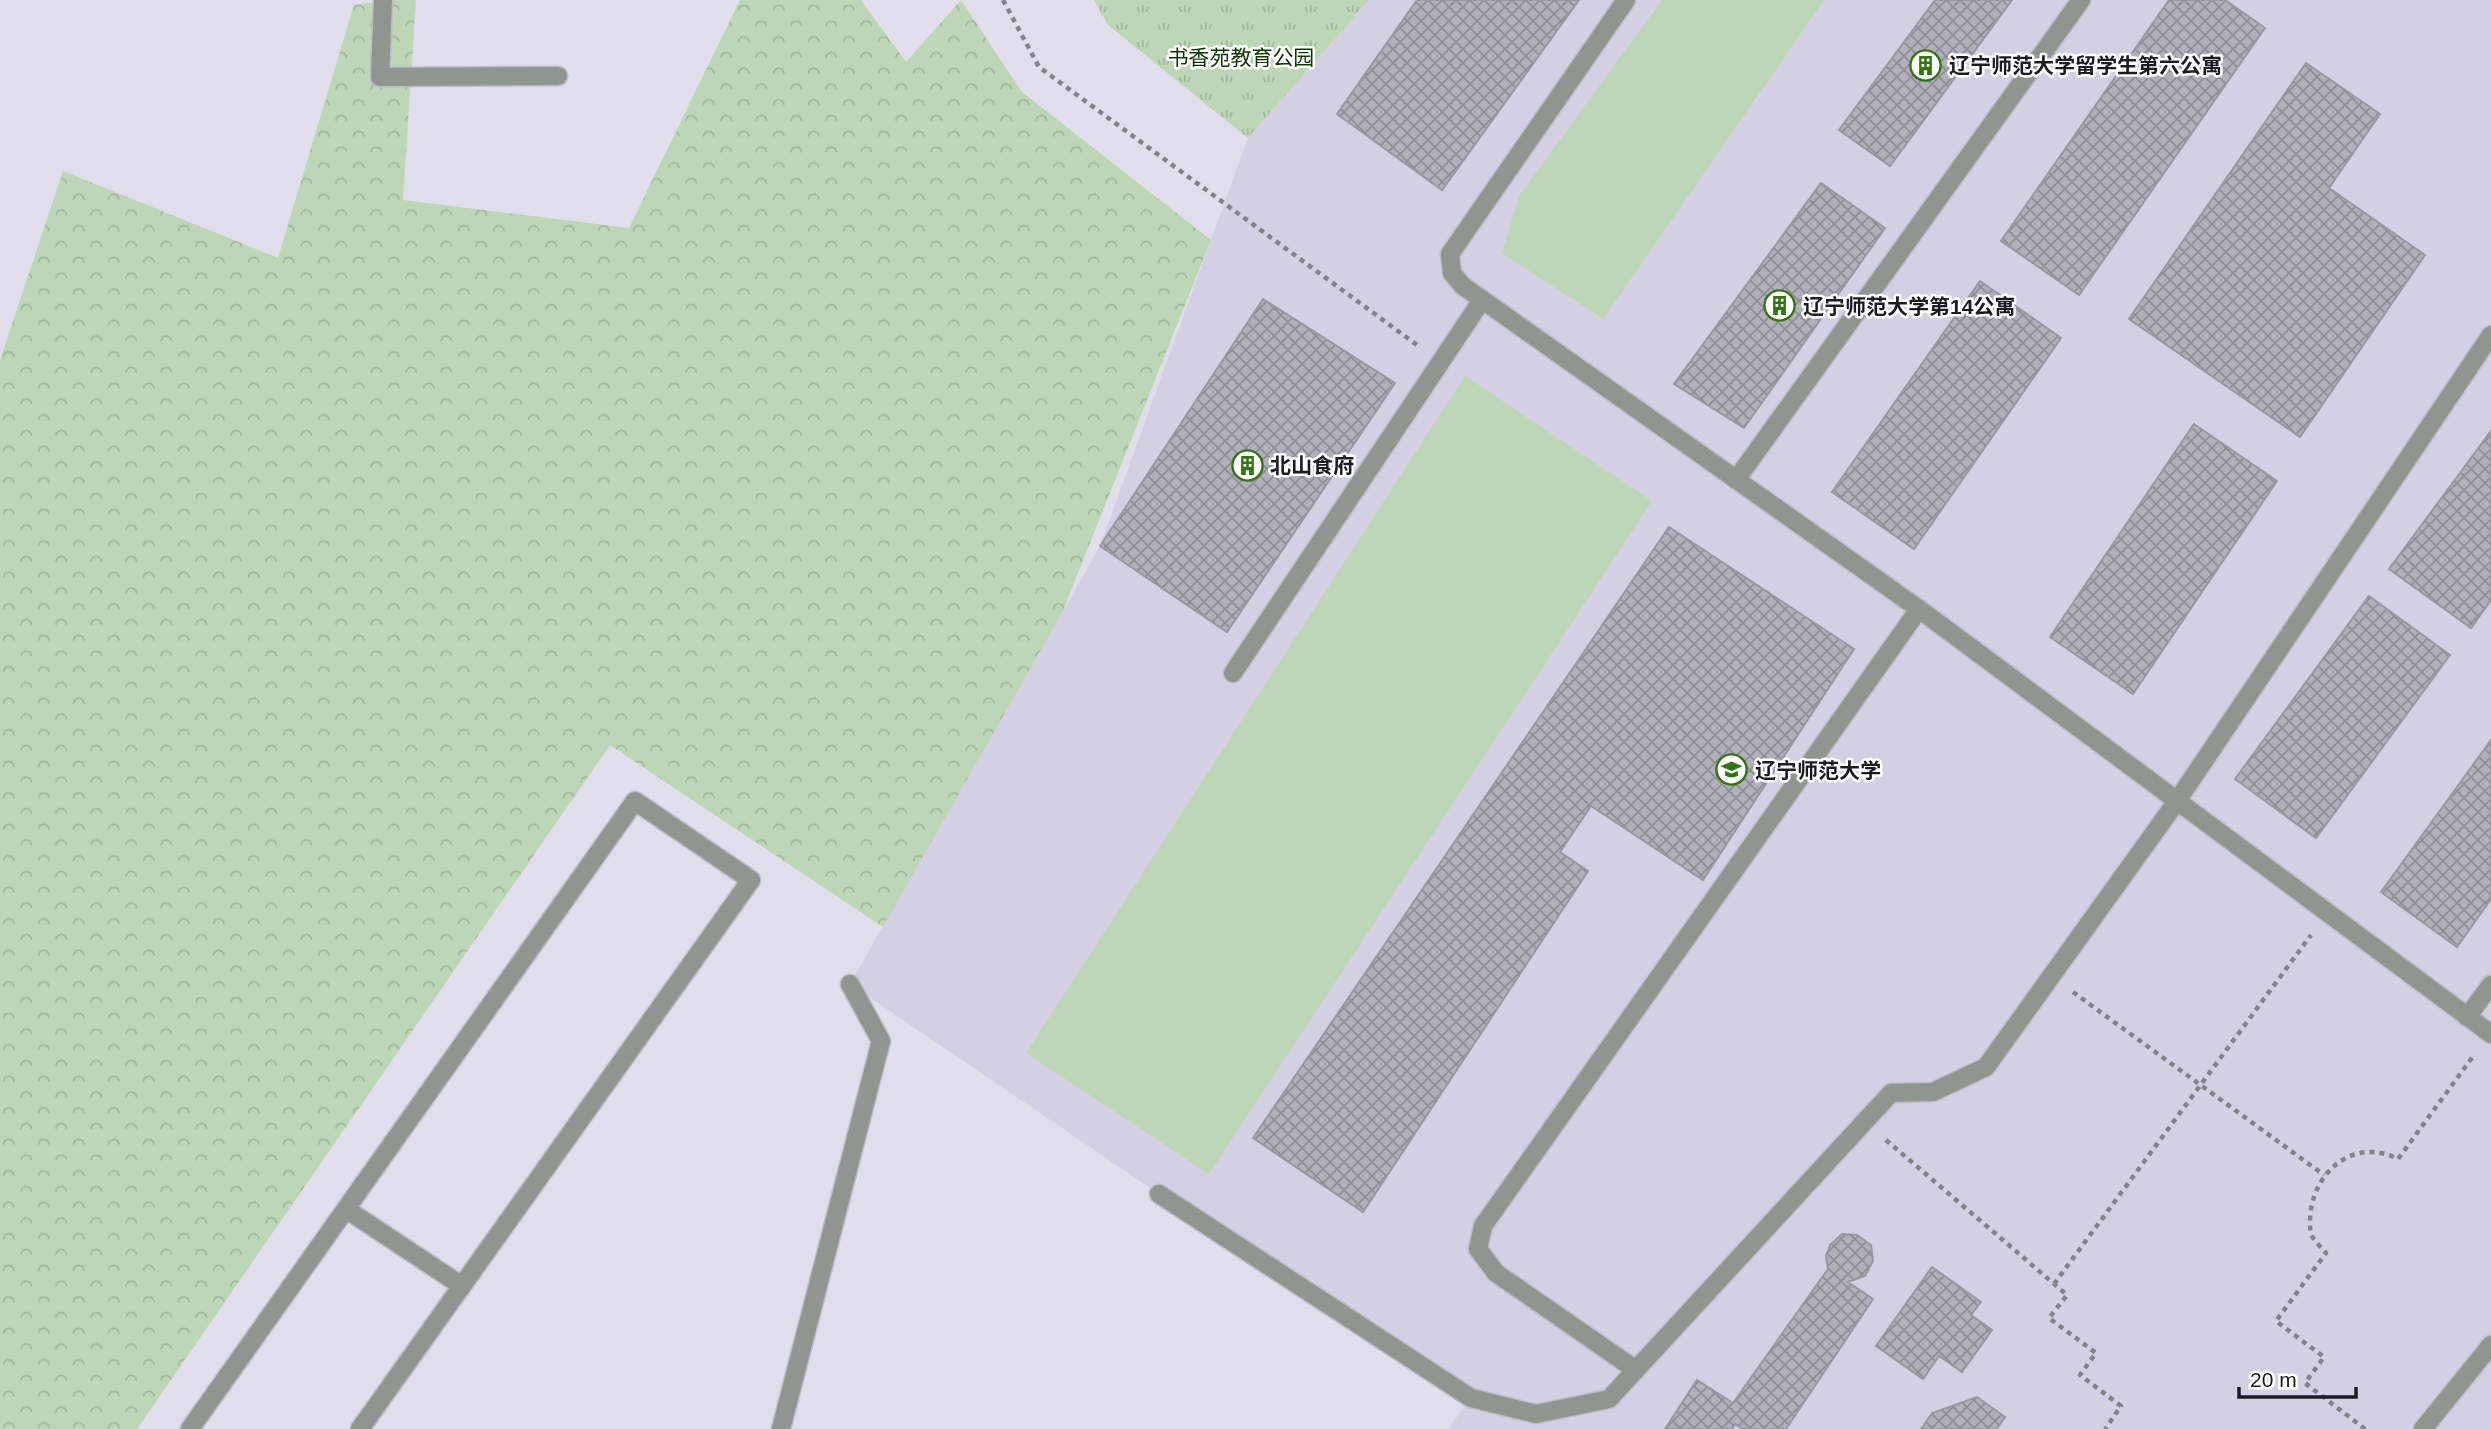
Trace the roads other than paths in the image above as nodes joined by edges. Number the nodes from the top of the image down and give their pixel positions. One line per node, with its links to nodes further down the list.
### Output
1 (383, 0): 4 (street)
2 (1626, 0): 5 (street)
3 (2081, 0): 7 (street)
4 (558, 76)
5 (1482, 300): 7 (street); 9 (street)
6 (2491, 335): 10 (street)
7 (1736, 480): 8 (street)
8 (1919, 609): 10 (street); 19 (street)
9 (1233, 673)
10 (2178, 801): 13 (street); 19 (street)
11 (850, 984): 22 (street)
12 (2491, 985): 13 (street)
13 (2467, 1017): 14 (street)
14 (2491, 1034)
15 (1159, 1194): 19 (street)
16 (346, 1209): 17 (street); 17 (street); 20 (street)
17 (462, 1286): 21 (street)
18 (2491, 1345): 23 (street)
19 (1636, 1370)
20 (190, 1429)
21 (360, 1429)
22 (781, 1429)
23 (2423, 1429)

